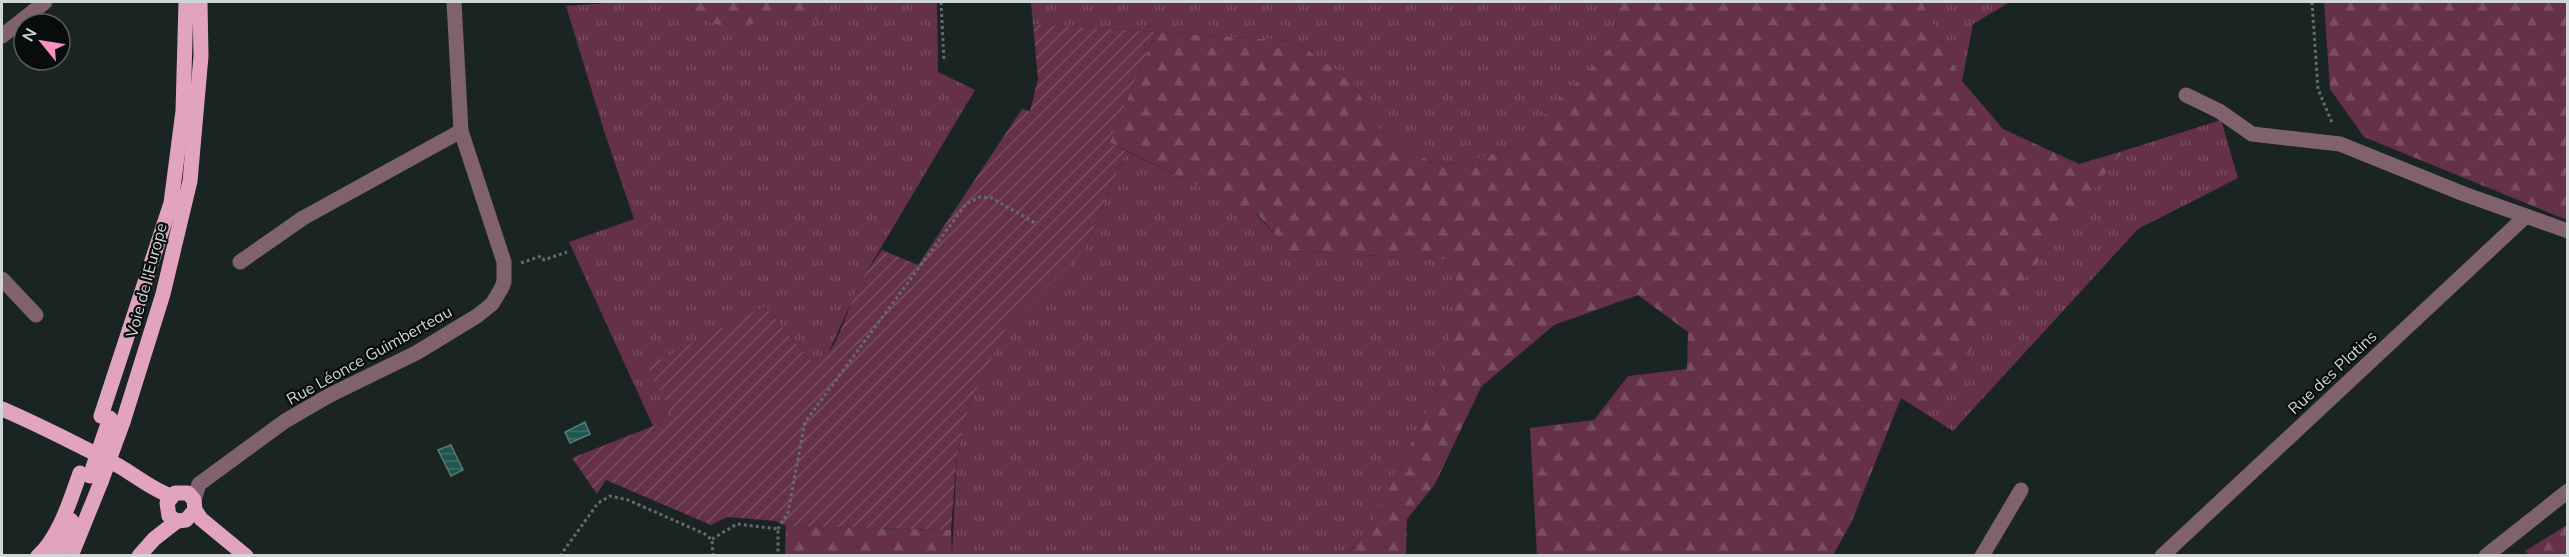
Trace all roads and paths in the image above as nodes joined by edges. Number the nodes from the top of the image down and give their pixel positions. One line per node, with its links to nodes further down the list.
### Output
1 (45, 2): 7 (street)
2 (186, 2): 21 (main road, Voie de l'Europe)
3 (200, 2): 21 (main road, Voie de l'Europe)
4 (454, 2): 10 (street)
5 (941, 2): 8 (path)
6 (2312, 2): 11 (path)
7 (2, 36)
8 (944, 60)
9 (2186, 94): 11 (street)
10 (461, 131): 16 (street); 17 (street)
11 (2340, 144): 12 (street)
12 (2526, 216): 14 (street); 39 (street, Rue des Platins)
13 (1035, 223): 28 (path)
14 (2568, 231)
15 (567, 252): 17 (path)
16 (240, 262)
17 (505, 269): 26 (street, Rue Léonce Guimberteau)
18 (2, 279): 19 (street)
19 (36, 315)
20 (2, 409): 25 (main road)
21 (111, 419): 22 (main road, Voie de l'Europe, bridge)
22 (90, 477): 30 (main road); 31 (main road); 32 (main road, Voie de l'Europe)
23 (2021, 490): 38 (street)
24 (2568, 491): 40 (street)
25 (171, 496): 26 (main road); 27 (main road)
26 (195, 505): 27 (main road); 34 (main road)
27 (177, 521): 33 (main road)
28 (778, 529): 29 (path); 37 (path)
29 (712, 540): 35 (path); 36 (path)
30 (38, 555)
31 (55, 555)
32 (71, 555)
33 (139, 555)
34 (246, 555)
35 (560, 555)
36 (713, 555)
37 (778, 555)
38 (1982, 555)
39 (2162, 555)
40 (2486, 555)

